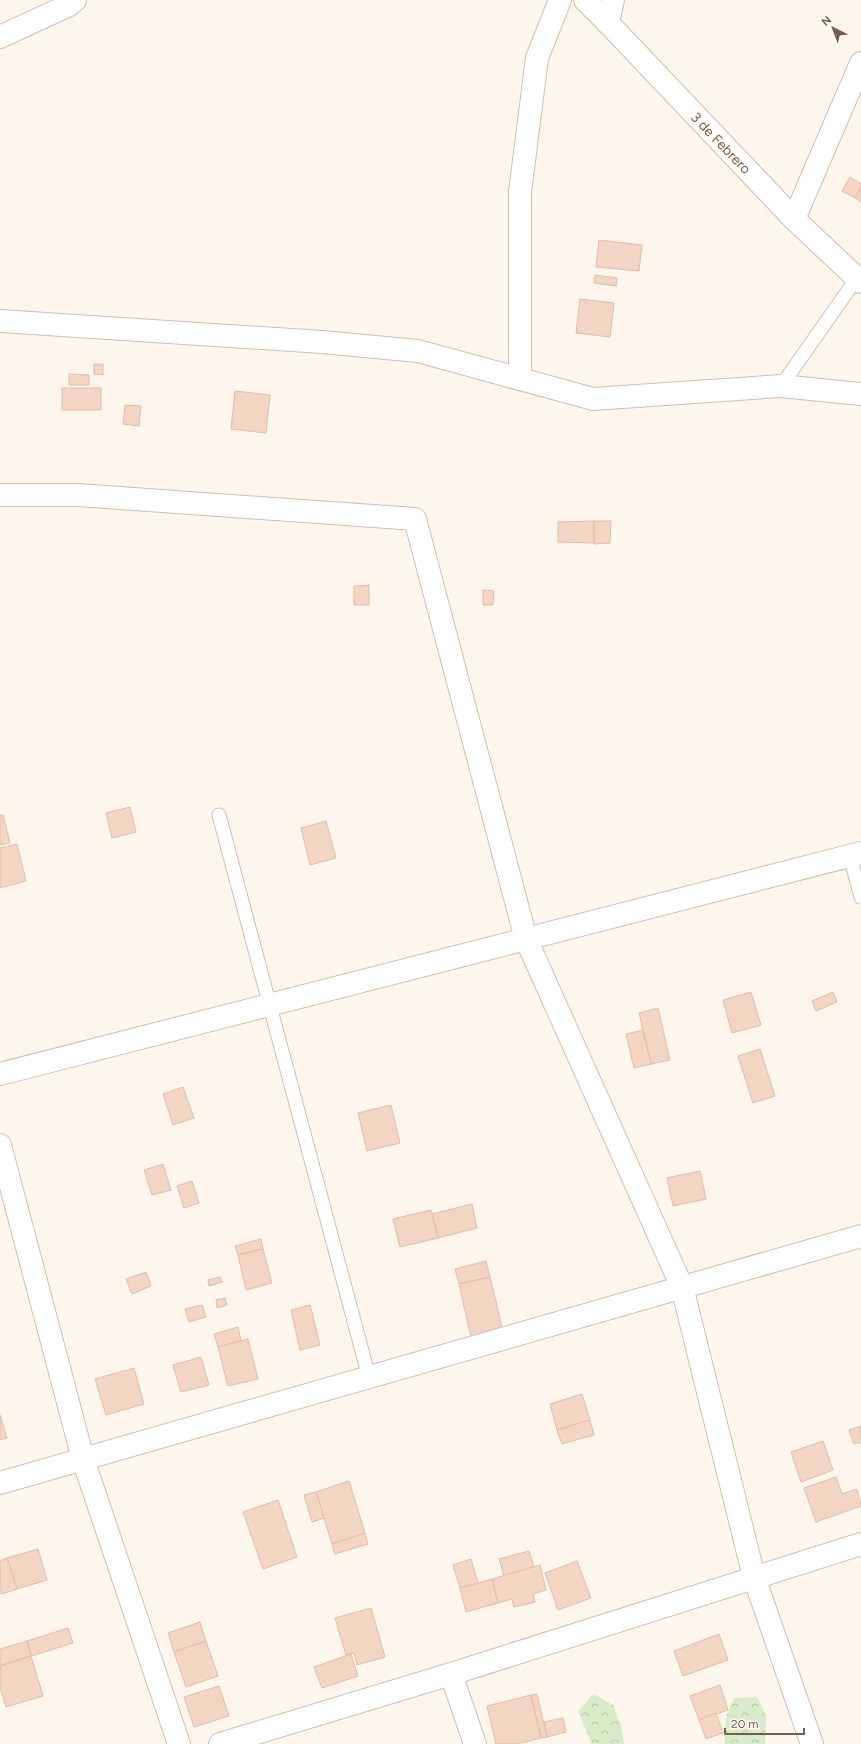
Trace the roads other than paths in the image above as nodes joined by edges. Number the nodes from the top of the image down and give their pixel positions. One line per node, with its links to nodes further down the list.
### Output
1 (75, 0): 6 (street)
2 (560, 0): 11 (street)
3 (585, 0): 5 (street, 3 de Febrero)
4 (613, 0): 5 (street)
5 (608, 23): 8 (street, 3 de Febrero)
6 (0, 37)
7 (861, 63): 8 (street)
8 (794, 219): 9 (street, 3 de Febrero)
9 (859, 280): 12 (lane)
10 (0, 321): 11 (street)
11 (520, 379): 12 (street)
12 (781, 386): 13 (street)
13 (861, 394)
14 (0, 495): 18 (street)
15 (219, 816): 19 (lane)
16 (855, 854): 17 (lane); 18 (street)
17 (861, 897)
18 (526, 939): 19 (street); 23 (street)
19 (270, 1005): 20 (street); 24 (lane)
20 (0, 1074)
21 (0, 1145): 25 (street)
22 (861, 1236): 23 (street)
23 (682, 1287): 24 (street); 28 (street)
24 (369, 1376): 25 (street)
25 (83, 1459): 26 (street); 30 (street)
26 (0, 1483)
27 (861, 1544): 28 (street)
28 (754, 1577): 29 (street); 33 (street)
29 (451, 1674): 31 (street); 32 (street)
30 (179, 1744)
31 (220, 1744)
32 (474, 1744)
33 (812, 1744)

